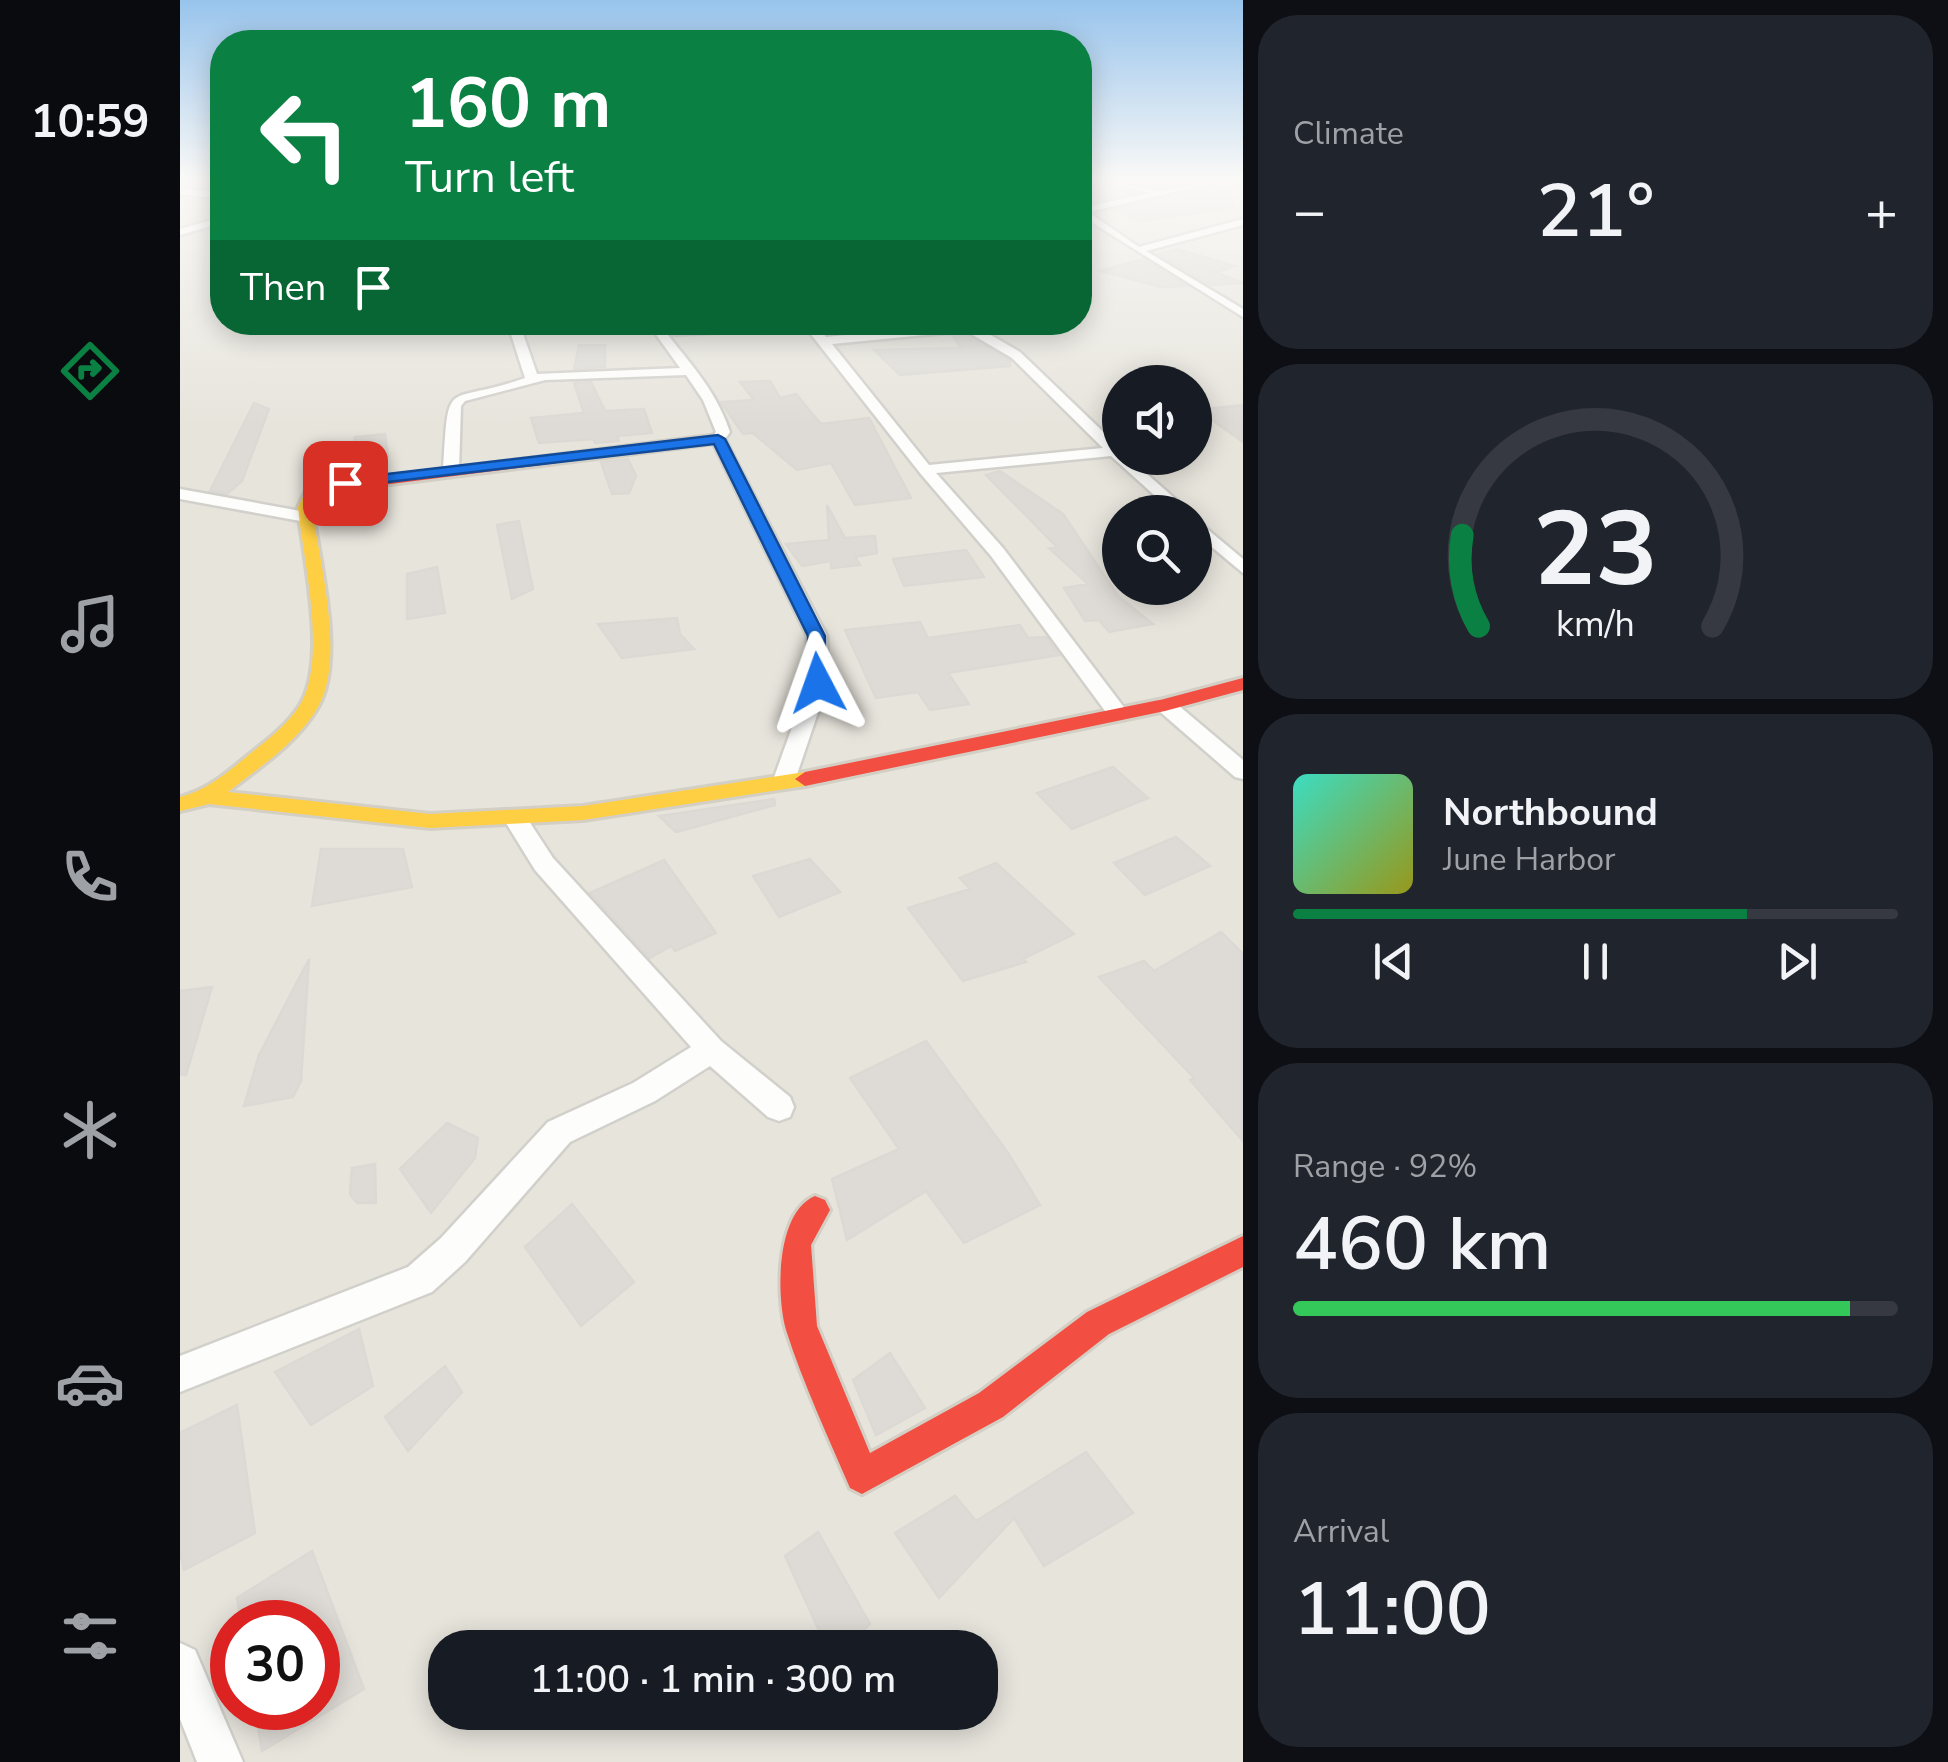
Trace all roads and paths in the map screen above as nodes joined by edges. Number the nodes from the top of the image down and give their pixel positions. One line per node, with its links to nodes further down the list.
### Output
1 (1162, 262): 2 (street)
2 (1243, 314)
3 (517, 335): 10 (street)
4 (662, 335): 9 (street)
5 (820, 335): 8 (street)
6 (876, 335): 8 (street)
7 (980, 335): 11 (street)
8 (825, 341): 14 (street)
9 (693, 370): 10 (street); 12 (street)
10 (532, 378): 15 (street)
11 (1102, 438)
12 (718, 439): 15 (street); 26 (street)
13 (1102, 456): 14 (street)
14 (925, 470): 24 (street)
15 (451, 471): 19 (street)
16 (1141, 475): 18 (street)
17 (180, 494): 19 (street)
18 (1163, 495)
19 (306, 517): 27 (street)
20 (1212, 540): 21 (street)
21 (1243, 568)
22 (1243, 684): 23 (street)
23 (1164, 705): 24 (street); 25 (street)
24 (1118, 714): 26 (street)
25 (1243, 772)
26 (783, 783): 29 (street)
27 (209, 797): 28 (street); 29 (street)
28 (180, 804)
29 (514, 818): 30 (street)
30 (711, 1050): 31 (street); 34 (street)
31 (780, 1107)
32 (815, 1210): 33 (street)
33 (1243, 1251)
34 (180, 1374)
35 (180, 1665): 36 (street)
36 (220, 1762)

